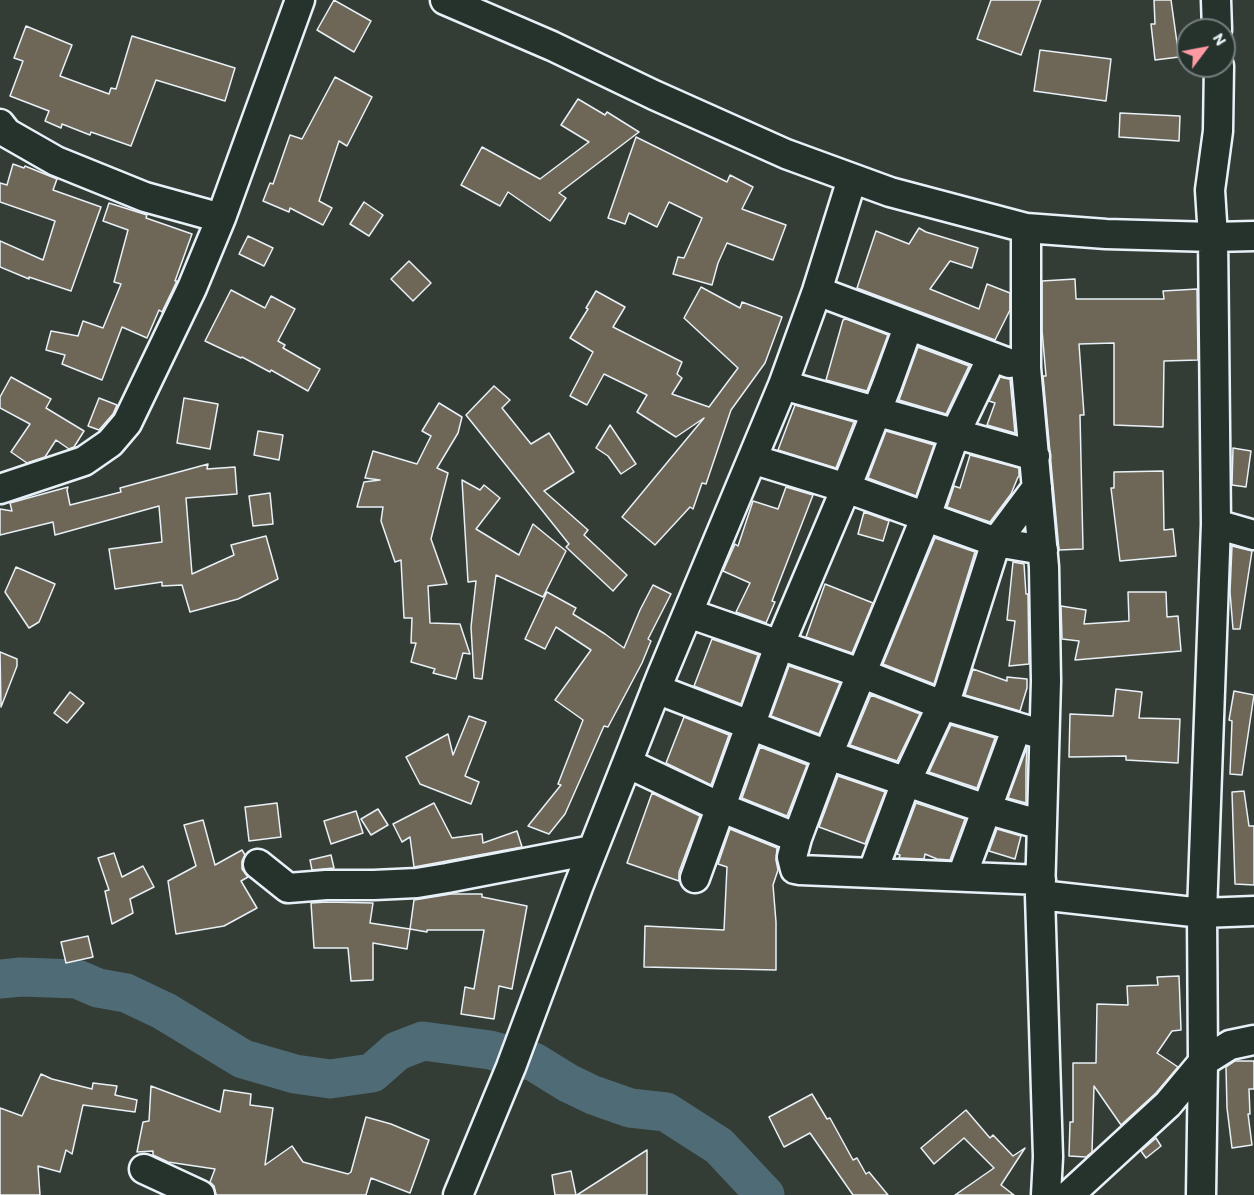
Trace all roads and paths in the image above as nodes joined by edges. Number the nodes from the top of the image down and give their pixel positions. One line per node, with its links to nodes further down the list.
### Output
1 (300, 0): 8 (street)
2 (445, 0): 7 (street)
3 (1216, 0): 4 (street)
4 (1217, 18)
5 (1219, 78): 11 (street)
6 (0, 124): 8 (street)
7 (852, 179): 9 (street); 12 (street)
8 (221, 218): 22 (street)
9 (1026, 228): 11 (street); 15 (street)
10 (1254, 236): 11 (street)
11 (1213, 237): 25 (street)
12 (817, 291): 13 (street); 16 (street)
13 (908, 327): 14 (street); 17 (street)
14 (992, 357): 15 (street); 18 (street)
15 (1026, 368): 19 (street)
16 (783, 385): 17 (street); 20 (street)
17 (876, 413): 18 (street); 23 (street)
18 (956, 434): 19 (street); 24 (street)
19 (1035, 456): 21 (street)
20 (752, 459): 23 (street); 29 (street)
21 (1037, 487): 27 (street); 28 (street)
22 (0, 489)
23 (846, 489): 24 (street); 30 (street)
24 (926, 516): 27 (street); 31 (street)
25 (1216, 525): 26 (street); 51 (street)
26 (1254, 535)
27 (996, 542): 28 (street); 33 (street)
28 (1043, 550): 36 (street)
29 (688, 613): 30 (street); 32 (street)
30 (779, 646): 31 (street); 34 (street)
31 (863, 674): 33 (street); 37 (street)
32 (656, 689): 34 (street); 38 (street)
33 (942, 705): 35 (street); 39 (street)
34 (751, 724): 37 (street); 40 (street)
35 (1017, 727): 36 (street); 41 (street)
36 (1044, 735): 42 (street)
37 (828, 755): 39 (street); 43 (street)
38 (627, 763): 40 (street); 44 (street)
39 (906, 782): 41 (street); 46 (street)
40 (720, 807): 43 (street); 48 (street)
41 (986, 809): 42 (street); 47 (street)
42 (1042, 825): 49 (street)
43 (797, 838): 46 (street)
44 (592, 850): 45 (street); 56 (street)
45 (258, 864)
46 (873, 872): 47 (street)
47 (962, 876): 49 (street)
48 (695, 878)
49 (1041, 888): 51 (street); 57 (street)
50 (1254, 910): 51 (street)
51 (1202, 913): 53 (street)
52 (1254, 1040): 53 (street)
53 (1203, 1062): 58 (street); 59 (street)
54 (144, 1169): 55 (street)
55 (200, 1195)
56 (458, 1195)
57 (1046, 1195)
58 (1069, 1195)
59 (1201, 1195)

